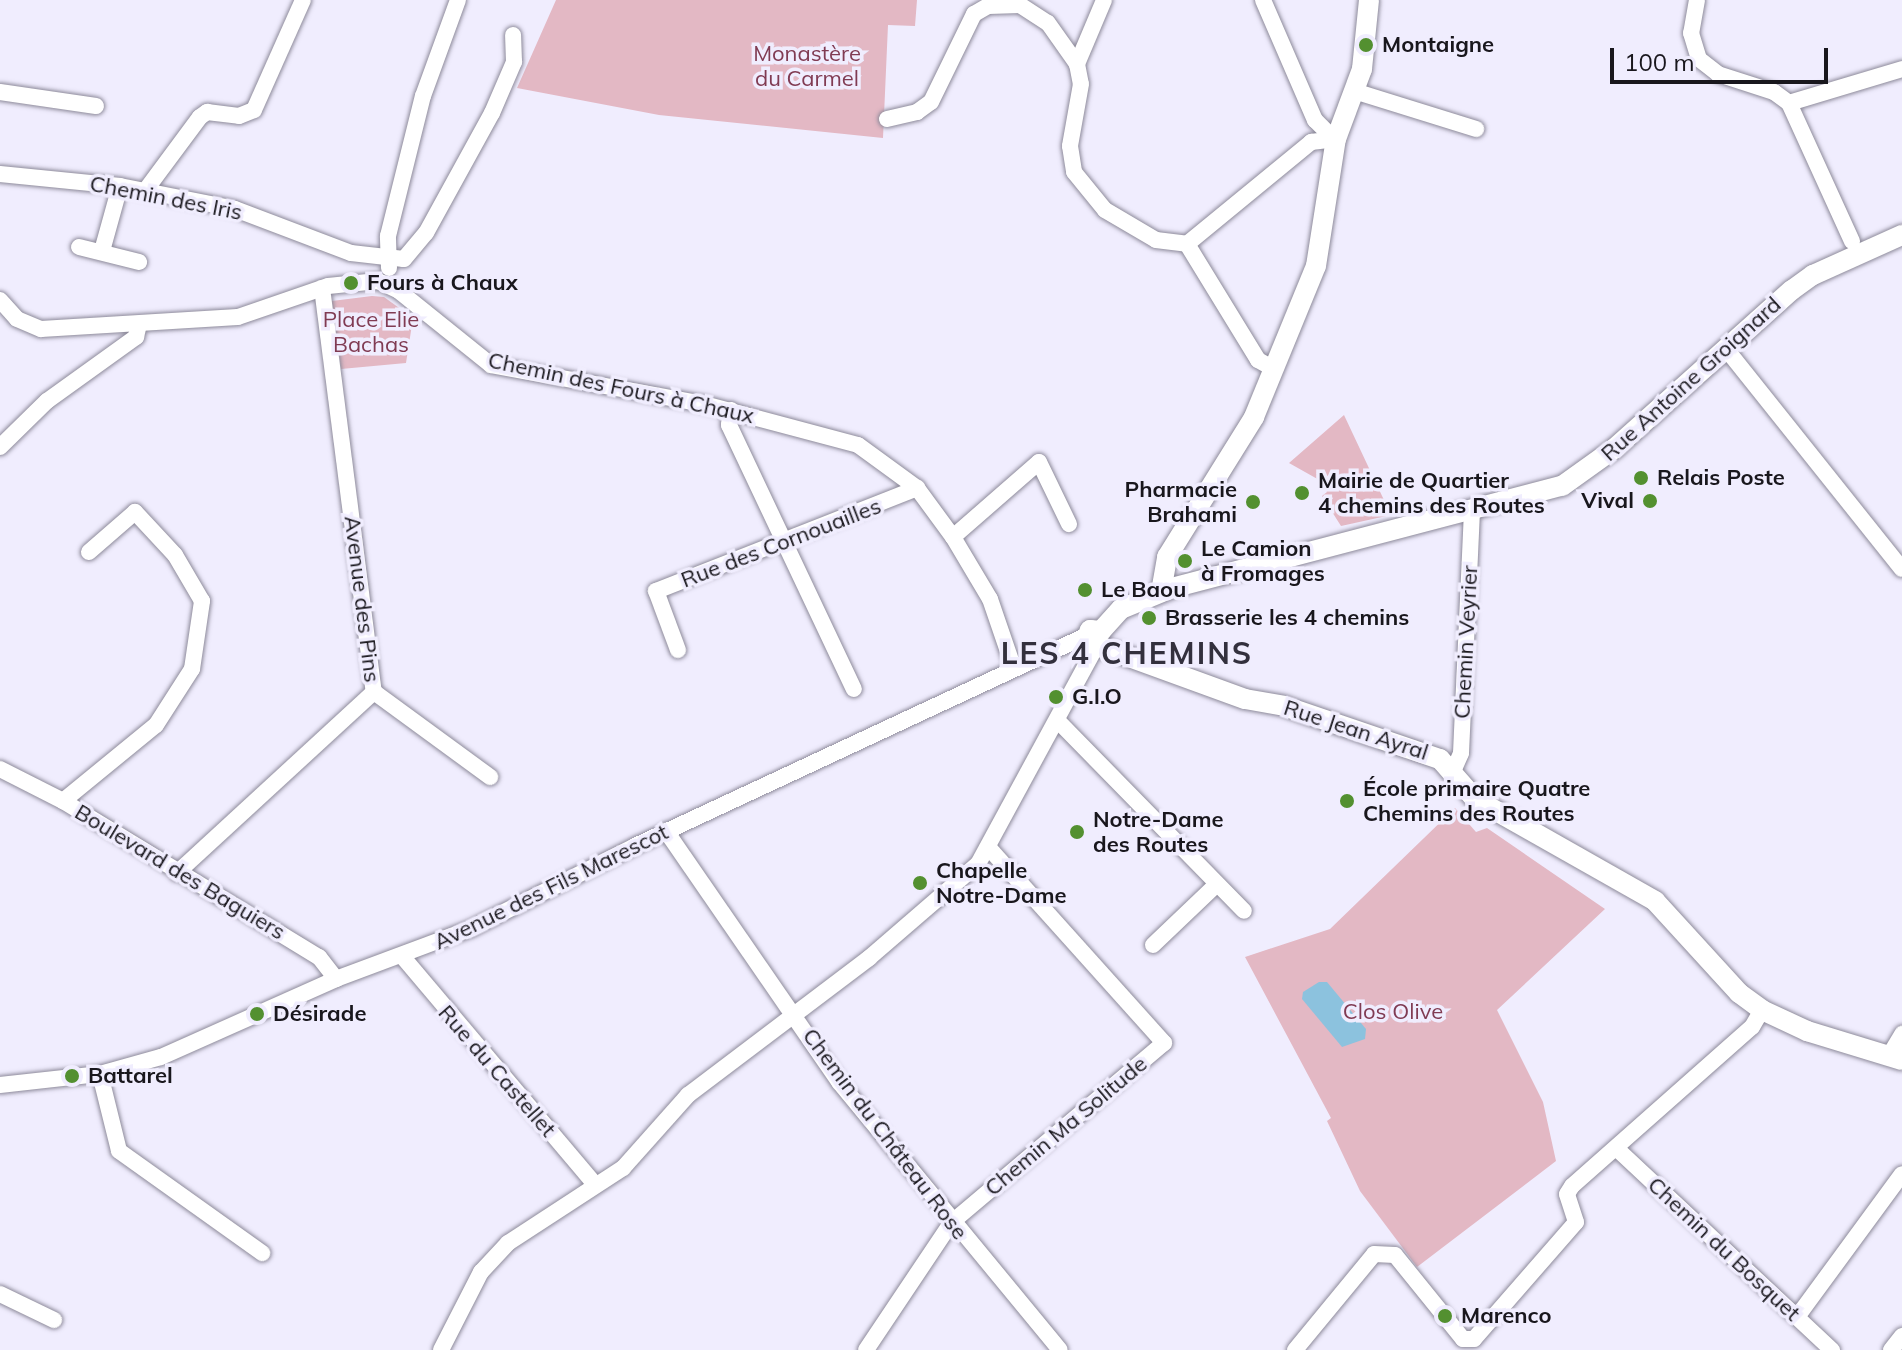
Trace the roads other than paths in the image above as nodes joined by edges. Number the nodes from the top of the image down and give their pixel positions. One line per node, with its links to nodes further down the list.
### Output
1 (303, 0): 20 (street)
2 (458, 0): 26 (street)
3 (1104, 0): 9 (street)
4 (1263, 0): 17 (street)
5 (1369, 0): 11 (main road)
6 (1697, 0): 13 (street)
7 (1020, 3): 9 (street); 15 (street)
8 (513, 35): 26 (street)
9 (1077, 64): 23 (street)
10 (1902, 69): 13 (street)
11 (1354, 91): 16 (street); 17 (main road)
12 (0, 92): 14 (street)
13 (1789, 103): 22 (street)
14 (96, 106)
15 (887, 119)
16 (1476, 129)
17 (1336, 139): 23 (street); 34 (main road)
18 (0, 174): 19 (street, Chemin des Iris)
19 (120, 186): 20 (street, Chemin des Iris); 25 (street)
20 (145, 191): 26 (street, Chemin des Iris)
21 (1902, 235): 33 (main road, Rue Antoine Groignard)
22 (1852, 241)
23 (1187, 244): 34 (street)
24 (79, 247): 25 (street)
25 (102, 251): 27 (street)
26 (381, 259): 28 (street); 29 (street)
27 (139, 262)
28 (366, 281): 29 (street); 30 (street)
29 (388, 284): 35 (street, Chemin des Fours à Chaux)
30 (322, 288): 32 (street); 49 (street, Avenue des Pins)
31 (0, 300): 32 (street)
32 (139, 324): 36 (street)
33 (1727, 350): 38 (main road, Rue Antoine Groignard); 43 (street)
34 (1274, 369): 44 (main road)
35 (731, 410): 37 (street, Chemin des Fours à Chaux); 41 (street)
36 (0, 447)
37 (917, 488): 40 (street, Chemin des Fours à Chaux); 41 (street, Rue des Cornouailles)
38 (1472, 514): 44 (main road, Rue Antoine Groignard); 51 (street, Chemin Veyrier)
39 (1069, 524): 40 (street)
40 (953, 537): 47 (street, Chemin des Fours à Chaux)
41 (787, 542): 46 (street, Rue des Cornouailles); 48 (street)
42 (89, 552): 54 (street)
43 (1902, 569)
44 (1161, 592): 45 (main road)
45 (1096, 641): 47 (street, Avenue des Fils Marescot); 50 (street); 51 (main road, Rue Jean Ayral)
46 (678, 650)
47 (1014, 669): 55 (street, Avenue des Fils Marescot)
48 (854, 689)
49 (374, 692): 53 (street); 57 (street, Avenue des Pins)
50 (1057, 720): 56 (street); 58 (street)
51 (1454, 769): 63 (main road, Rue Jean Ayral)
52 (7, 773): 54 (street, Boulevard des Baguiers)
53 (490, 777)
54 (63, 801): 57 (street, Boulevard des Baguiers)
55 (666, 831): 61 (street, Avenue des Fils Marescot); 64 (street, Chemin du Château Rose)
56 (989, 848): 64 (street); 72 (street, Chemin Ma Solitude)
57 (177, 873): 62 (street, Boulevard des Baguiers)
58 (1217, 884): 59 (street); 60 (street)
59 (1244, 911)
60 (1153, 945)
61 (402, 956): 62 (street, Avenue des Fils Marescot); 71 (street, Rue du Castellet)
62 (336, 979): 67 (street, Avenue des Fils Marescot)
63 (1762, 1010): 66 (main road, Rue Jean Ayral); 69 (street)
64 (794, 1014): 71 (street); 72 (street, Chemin du Château Rose)
65 (1902, 1034): 66 (street)
66 (1895, 1058)
67 (100, 1074): 68 (street, Avenue des Fils Marescot); 73 (street)
68 (0, 1085)
69 (1616, 1148): 75 (street, Chemin du Bosquet); 81 (street)
70 (1902, 1174): 75 (street)
71 (595, 1184): 78 (street)
72 (951, 1223): 79 (street); 80 (street, Chemin du Château Rose)
73 (262, 1253)
74 (0, 1294): 76 (street)
75 (1797, 1317): 82 (street, Chemin du Bosquet)
76 (54, 1320)
77 (1902, 1336): 83 (street)
78 (441, 1350)
79 (866, 1350)
80 (1060, 1350)
81 (1295, 1350)
82 (1832, 1350)
83 (1891, 1350)

